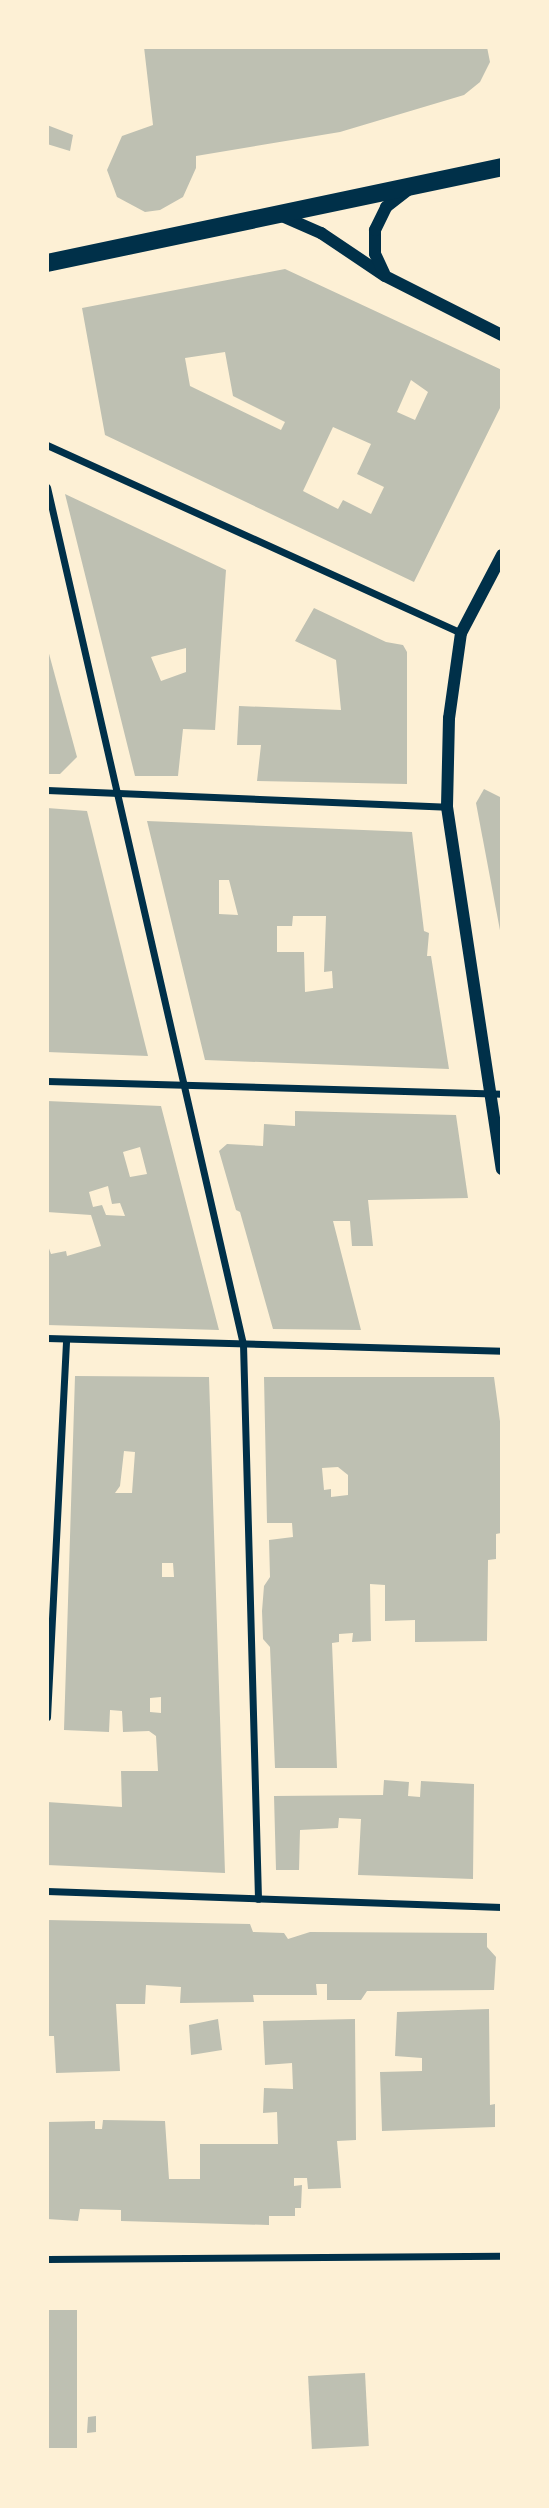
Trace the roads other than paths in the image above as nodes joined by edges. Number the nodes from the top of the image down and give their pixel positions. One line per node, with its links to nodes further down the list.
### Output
1 (502, 167): 2 (main road)
2 (410, 188): 3 (main road); 5 (street)
3 (282, 216): 4 (main road); 5 (street)
4 (47, 263)
5 (385, 276): 6 (street)
6 (502, 335)
7 (47, 445): 10 (street)
8 (47, 487): 12 (street)
9 (502, 555): 10 (street)
10 (461, 633): 13 (street)
11 (47, 790): 12 (street)
12 (116, 793): 13 (street); 15 (street)
13 (447, 807): 16 (street)
14 (47, 1081): 15 (street)
15 (183, 1087): 16 (street); 20 (street)
16 (497, 1094): 17 (street)
17 (502, 1169)
18 (47, 1338): 19 (street)
19 (66, 1339): 20 (street); 22 (street)
20 (243, 1344): 21 (street); 24 (street)
21 (502, 1351)
22 (47, 1717)
23 (47, 1891): 24 (street)
24 (258, 1899): 25 (street)
25 (502, 1907)
26 (502, 2256): 27 (street)
27 (47, 2259)

